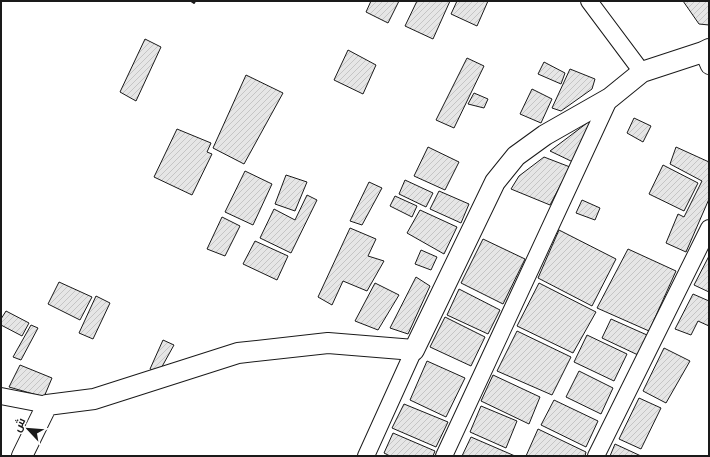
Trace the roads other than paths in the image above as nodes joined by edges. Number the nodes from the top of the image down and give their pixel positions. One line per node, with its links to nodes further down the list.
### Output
1 (589, 1): 3 (street)
2 (707, 56): 3 (street)
3 (642, 72): 4 (street)
4 (610, 98): 6 (street); 11 (street)
5 (709, 228): 12 (street)
6 (414, 350): 8 (street); 10 (street)
7 (1, 396): 8 (street)
8 (47, 405): 9 (street)
9 (22, 456)
10 (366, 456)
11 (444, 456)
12 (596, 456)

